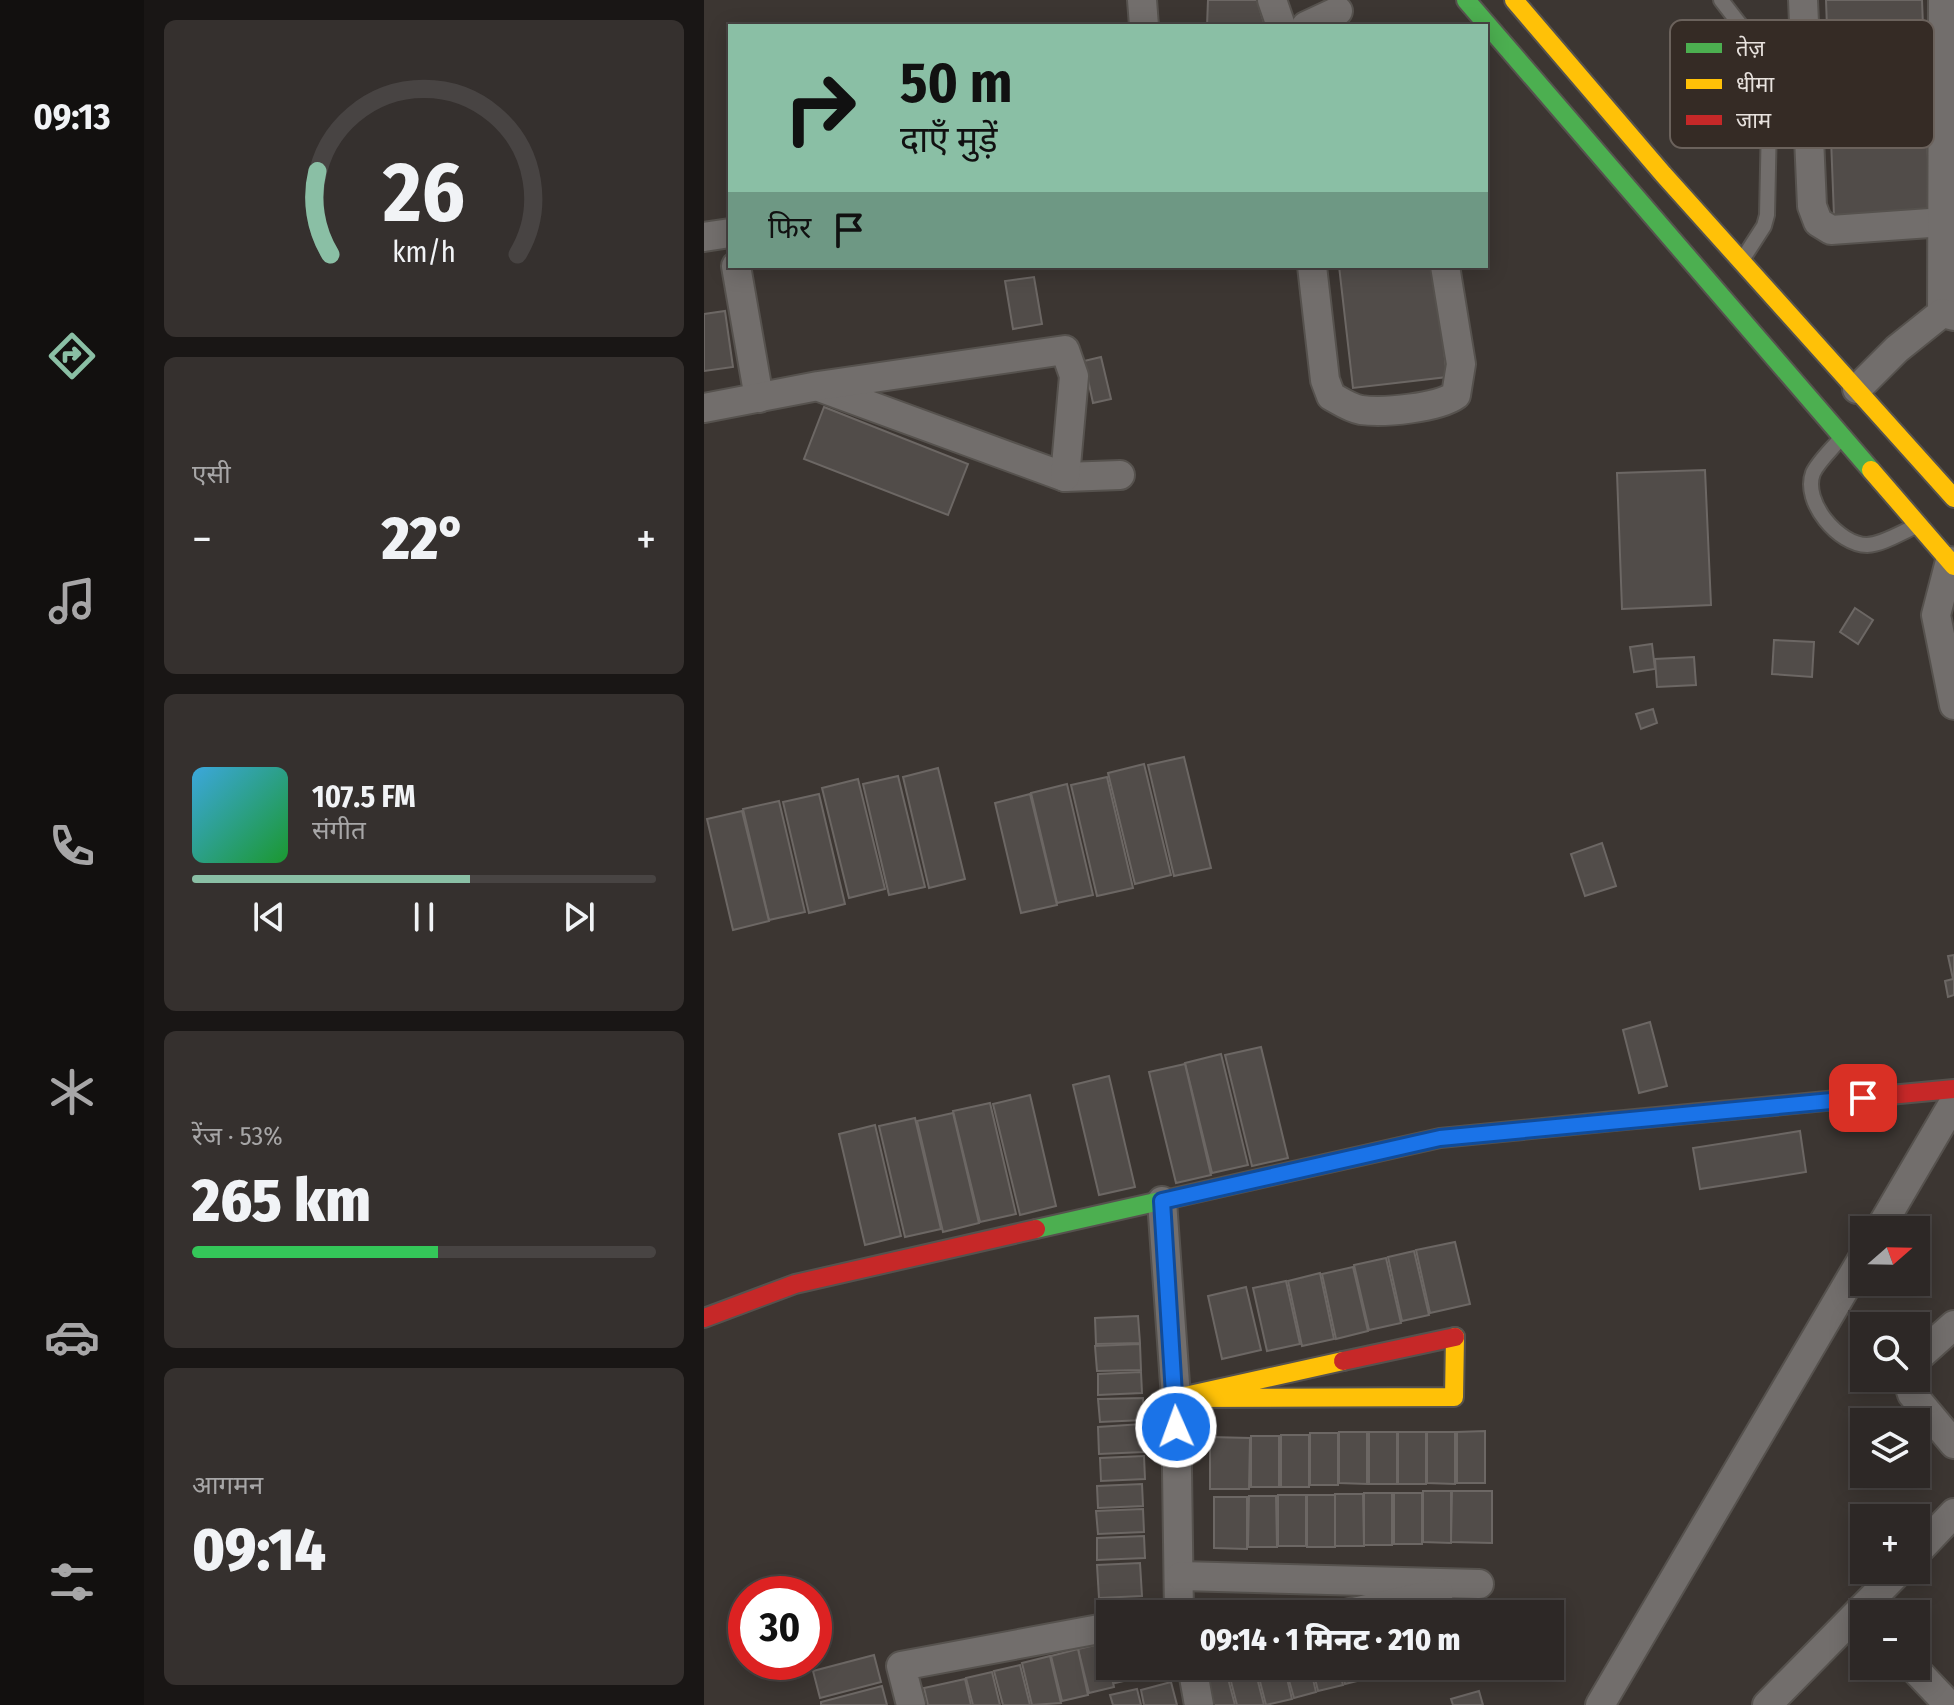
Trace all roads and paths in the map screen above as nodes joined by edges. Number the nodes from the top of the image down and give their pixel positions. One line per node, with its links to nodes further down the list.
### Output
1 (1142, 0): 11 (street)
2 (1272, 0): 12 (street)
3 (1466, 0): 14 (street)
4 (1514, 0): 22 (street)
5 (1721, 0): 9 (lane)
6 (1803, 0): 10 (street)
7 (1943, 0): 16 (street)
8 (1339, 12): 13 (street)
9 (1736, 20)
10 (1804, 20)
11 (1144, 24)
12 (1280, 24)
13 (1311, 24)
14 (1487, 24)
15 (1488, 26): 31 (street)
16 (1949, 54): 19 (street)
17 (1768, 148): 22 (lane)
18 (1809, 148): 19 (street)
19 (1944, 222): 26 (street)
20 (728, 233): 21 (street)
21 (704, 237)
22 (1741, 261): 28 (street)
23 (736, 268): 29 (street)
24 (1312, 268): 25 (street)
25 (1445, 268)
26 (1948, 315): 28 (street)
27 (818, 386): 29 (street); 33 (street); 33 (street)
28 (1857, 389): 34 (street)
29 (759, 398): 30 (street)
30 (704, 408)
31 (1842, 436): 35 (street); 35 (lane)
32 (1120, 475): 33 (street)
33 (1065, 477)
34 (1954, 498)
35 (1918, 525): 36 (street)
36 (1952, 563): 37 (street)
37 (1954, 705)
38 (1954, 1089): 40 (street)
39 (1954, 1102): 41 (street)
40 (1162, 1201): 43 (street); 47 (street)
41 (1887, 1216)
42 (1850, 1280): 62 (street)
43 (704, 1318)
44 (1954, 1325): 45 (street)
45 (1930, 1346)
46 (1911, 1392): 48 (street)
47 (1176, 1398): 47 (street); 51 (street)
48 (1954, 1444)
49 (1954, 1513): 50 (street)
50 (1930, 1538)
51 (1181, 1576): 53 (street); 54 (street)
52 (1888, 1584): 55 (street)
53 (1180, 1600)
54 (1408, 1600)
55 (1874, 1600)
56 (1850, 1625): 63 (street)
57 (1096, 1630): 60 (street)
58 (1195, 1680): 61 (street)
59 (1925, 1680): 64 (street)
60 (911, 1705)
61 (1199, 1705)
62 (1600, 1705)
63 (1767, 1705)
64 (1949, 1705)

